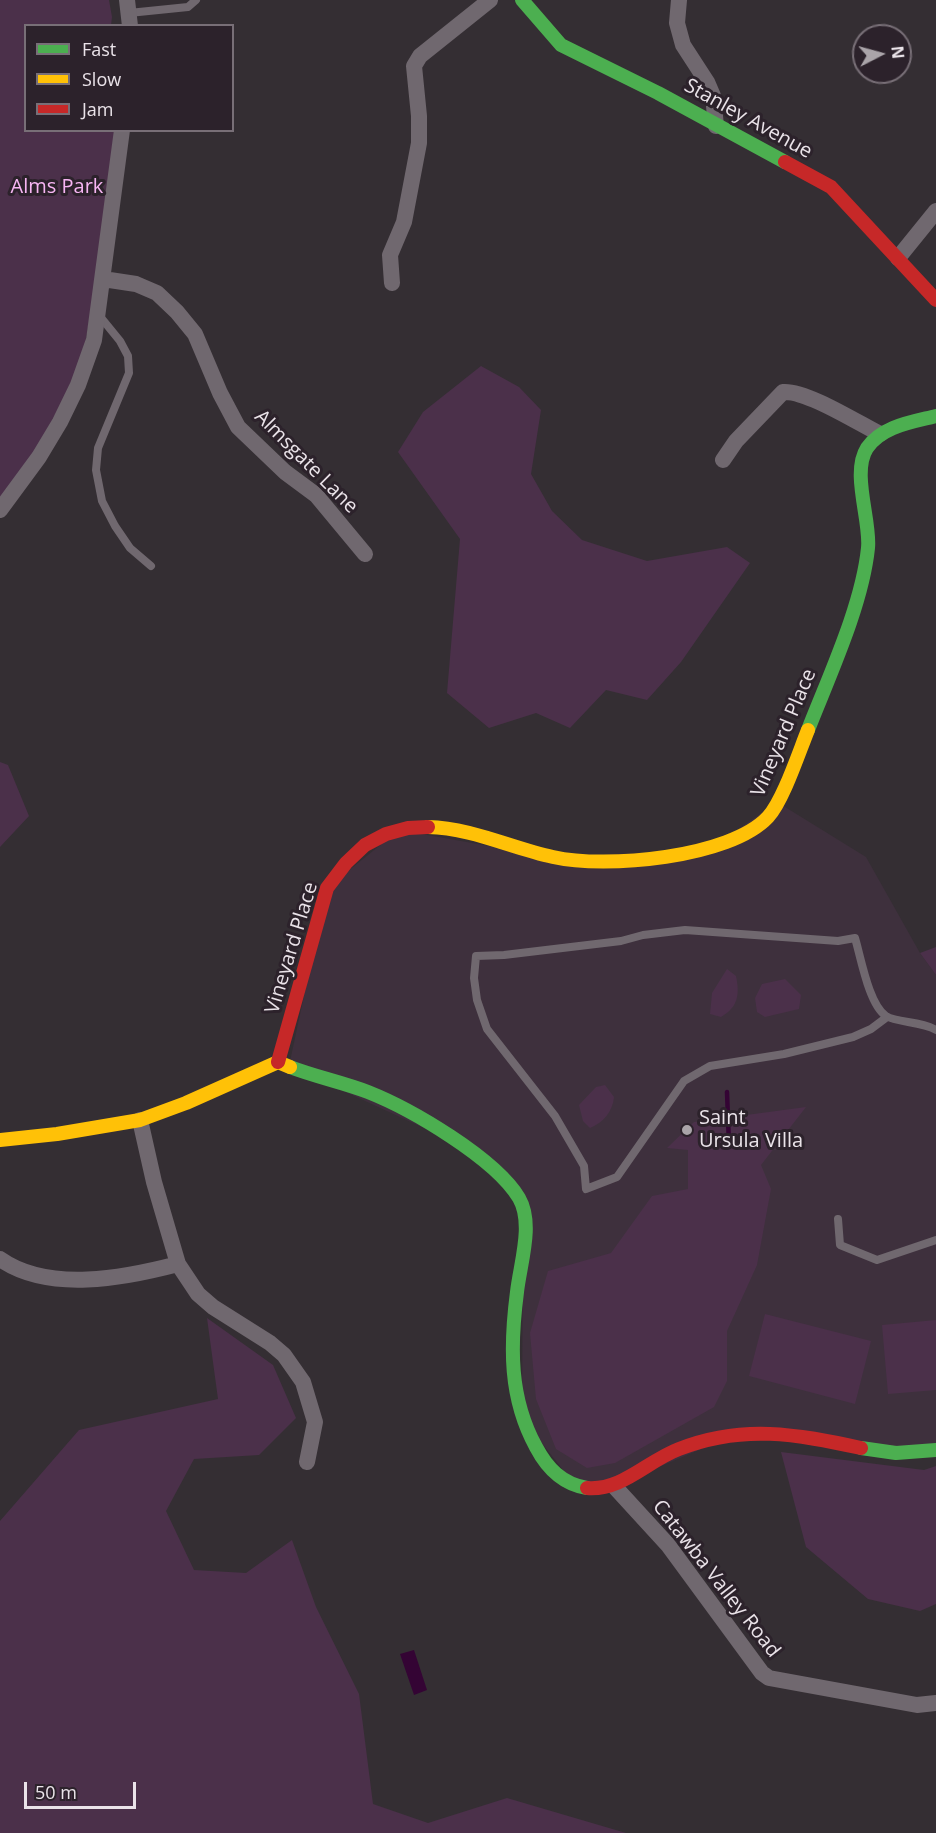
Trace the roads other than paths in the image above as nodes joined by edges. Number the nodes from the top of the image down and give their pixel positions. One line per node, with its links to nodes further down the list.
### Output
1 (196, 0): 5 (lane)
2 (490, 0): 11 (street)
3 (522, 0): 6 (street, Stanley Avenue)
4 (679, 0): 6 (street)
5 (129, 13)
6 (716, 126): 9 (street, Stanley Avenue)
7 (123, 132): 10 (street)
8 (936, 211): 9 (street)
9 (898, 258): 12 (street, Stanley Avenue)
10 (103, 279): 13 (street); 18 (street, Almsgate Lane)
11 (392, 283)
12 (936, 300)
13 (98, 314): 17 (street); 19 (lane)
14 (936, 416): 15 (street)
15 (880, 434): 16 (street); 22 (street, Vineyard Place)
16 (723, 460)
17 (0, 510)
18 (365, 554)
19 (151, 566)
20 (887, 1017): 20 (lane); 21 (lane)
21 (936, 1030)
22 (278, 1062): 23 (street); 31 (street)
23 (140, 1120): 24 (street); 28 (street)
24 (0, 1140)
25 (838, 1219): 26 (lane)
26 (936, 1240)
27 (0, 1259): 28 (street)
28 (178, 1264): 30 (street)
29 (936, 1450): 31 (street)
30 (307, 1462)
31 (614, 1486): 32 (street, Catawba Valley Road)
32 (936, 1703)

